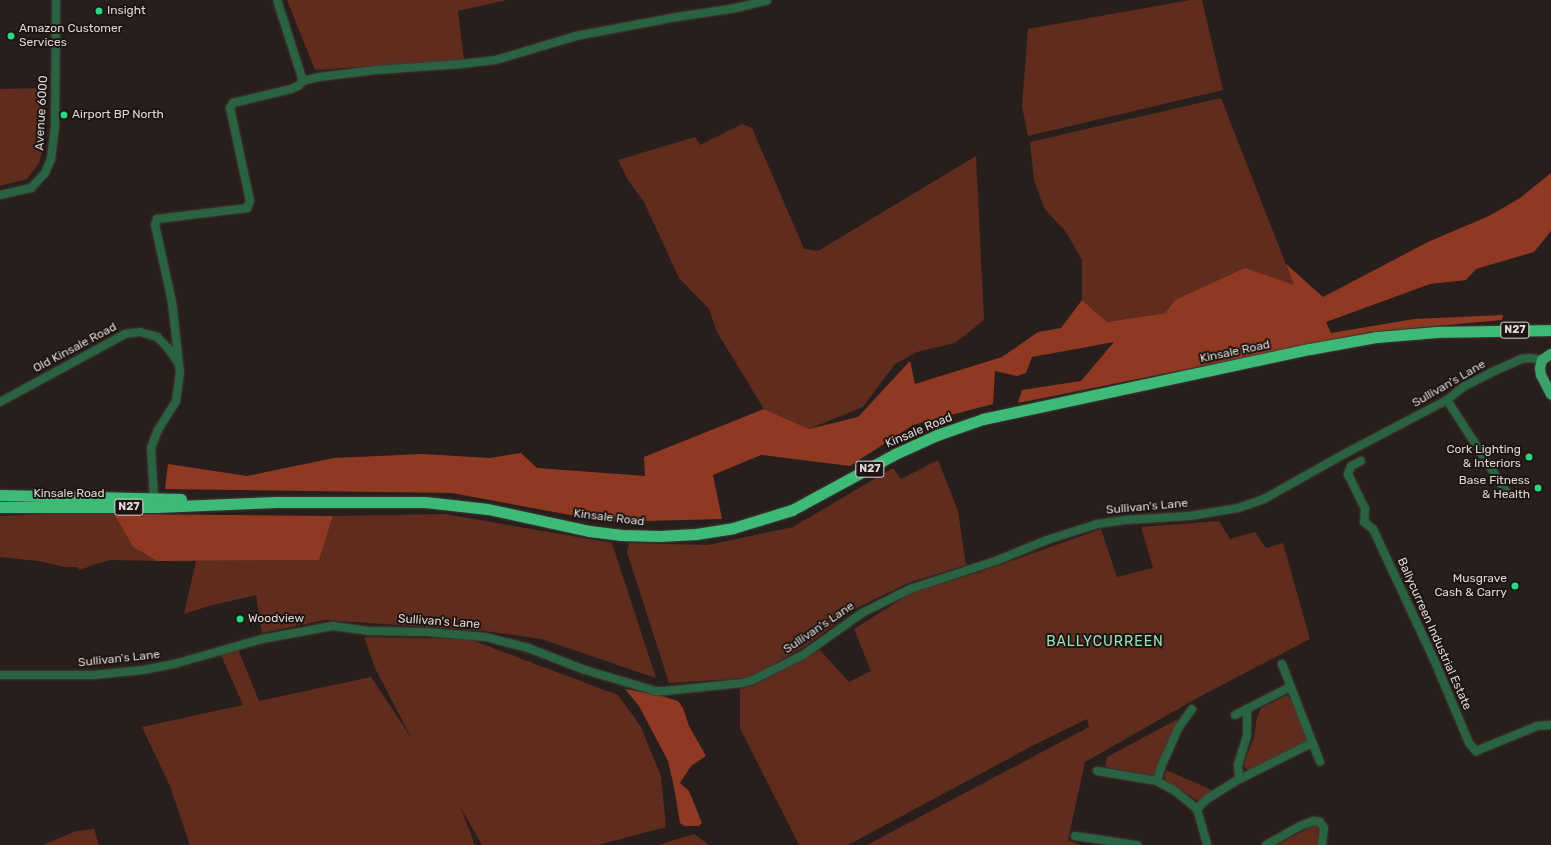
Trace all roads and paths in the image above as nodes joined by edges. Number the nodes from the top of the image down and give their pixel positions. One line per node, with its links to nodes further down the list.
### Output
1 (56, 0): 5 (street, Avenue 6000)
2 (277, 0): 4 (street)
3 (767, 0): 4 (street)
4 (303, 80): 6 (street)
5 (0, 195)
6 (248, 204): 7 (street); 11 (street)
7 (257, 206)
8 (1551, 330): 19 (highway, Kinsale Road / N27)
9 (1551, 354): 10 (main road)
10 (1542, 360): 12 (main road); 13 (street, Sullivan's Lane)
11 (179, 364): 14 (street, Old Kinsale Road); 18 (street)
12 (1551, 395)
13 (1448, 400): 16 (street); 22 (street, Sullivan's Lane)
14 (0, 402)
15 (1361, 461): 27 (street, Ballycurreen Industrial Estate)
16 (1507, 493)
17 (0, 495): 18 (highway, Kinsale Road / N27)
18 (154, 498): 19 (highway, Kinsale Road / N27)
19 (258, 502): 20 (highway, Kinsale Road / N27)
20 (0, 507)
21 (1282, 664): 23 (street)
22 (0, 675)
23 (1290, 687): 25 (street); 28 (street)
24 (1192, 709): 32 (street)
25 (1247, 709): 26 (street); 31 (street)
26 (1235, 715)
27 (1551, 725)
28 (1312, 743): 29 (street); 31 (street)
29 (1320, 762)
30 (1097, 771): 32 (street)
31 (1239, 779): 33 (street)
32 (1157, 781): 33 (street)
33 (1198, 809): 35 (street)
34 (1075, 836): 36 (street)
35 (1205, 844)
36 (1137, 845)
37 (1266, 845): 38 (street)
38 (1322, 845)

